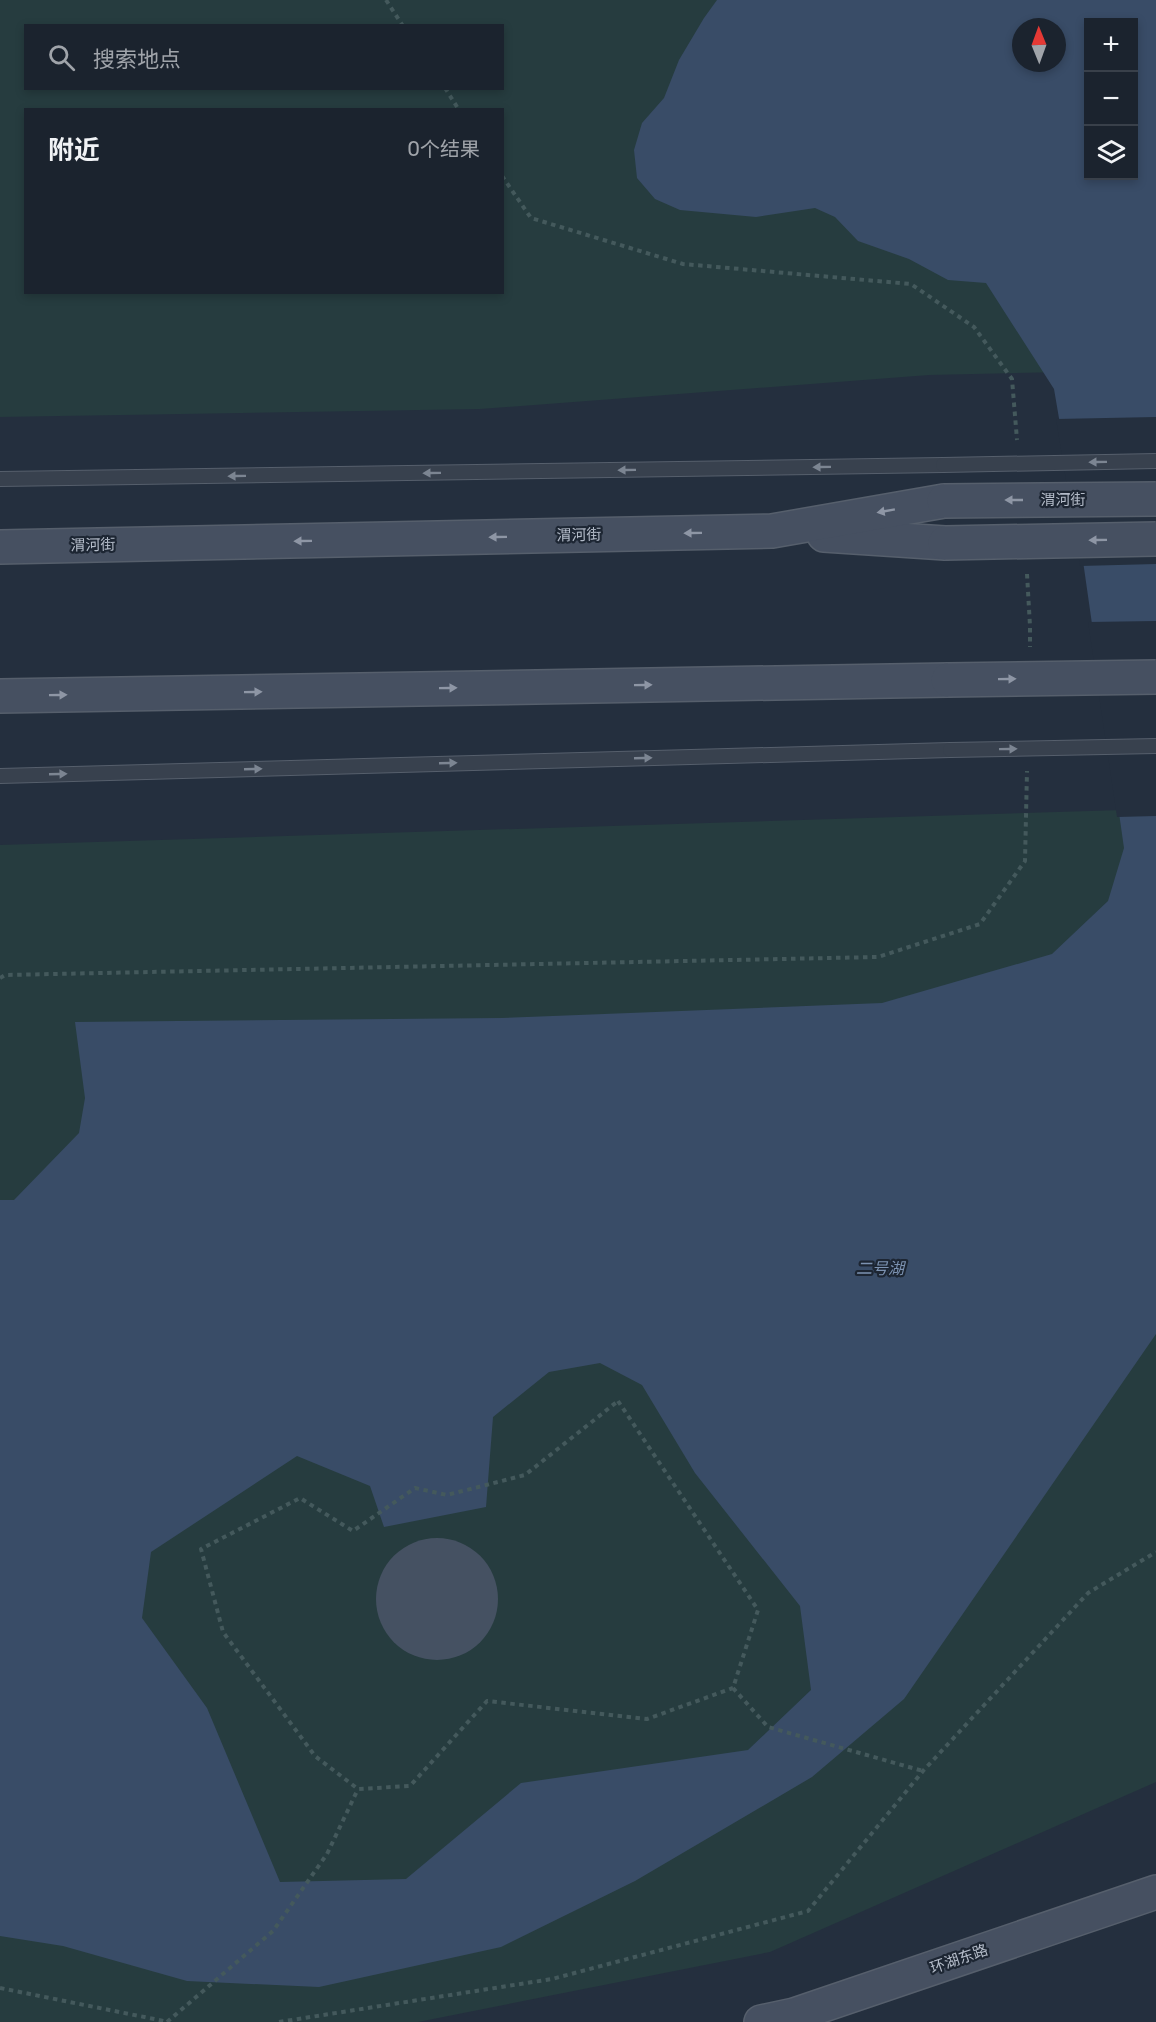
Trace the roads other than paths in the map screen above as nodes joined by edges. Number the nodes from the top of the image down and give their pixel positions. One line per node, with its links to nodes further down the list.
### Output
1 (1156, 461): 2 (lane, one-way to 2, bridge)
2 (0, 479)
3 (1156, 499): 4 (main road, 渭河街, one-way to 4, bridge)
4 (772, 531): 5 (main road, one-way to 4, bridge); 6 (main road, 渭河街, one-way to 6)
5 (1156, 539)
6 (0, 547)
7 (1156, 677): 8 (main road, one-way to 7, bridge)
8 (0, 696)
9 (1156, 746): 10 (lane, one-way to 9, bridge)
10 (0, 776)
11 (1156, 1892): 12 (main road, 环湖东路)
12 (761, 2022)

